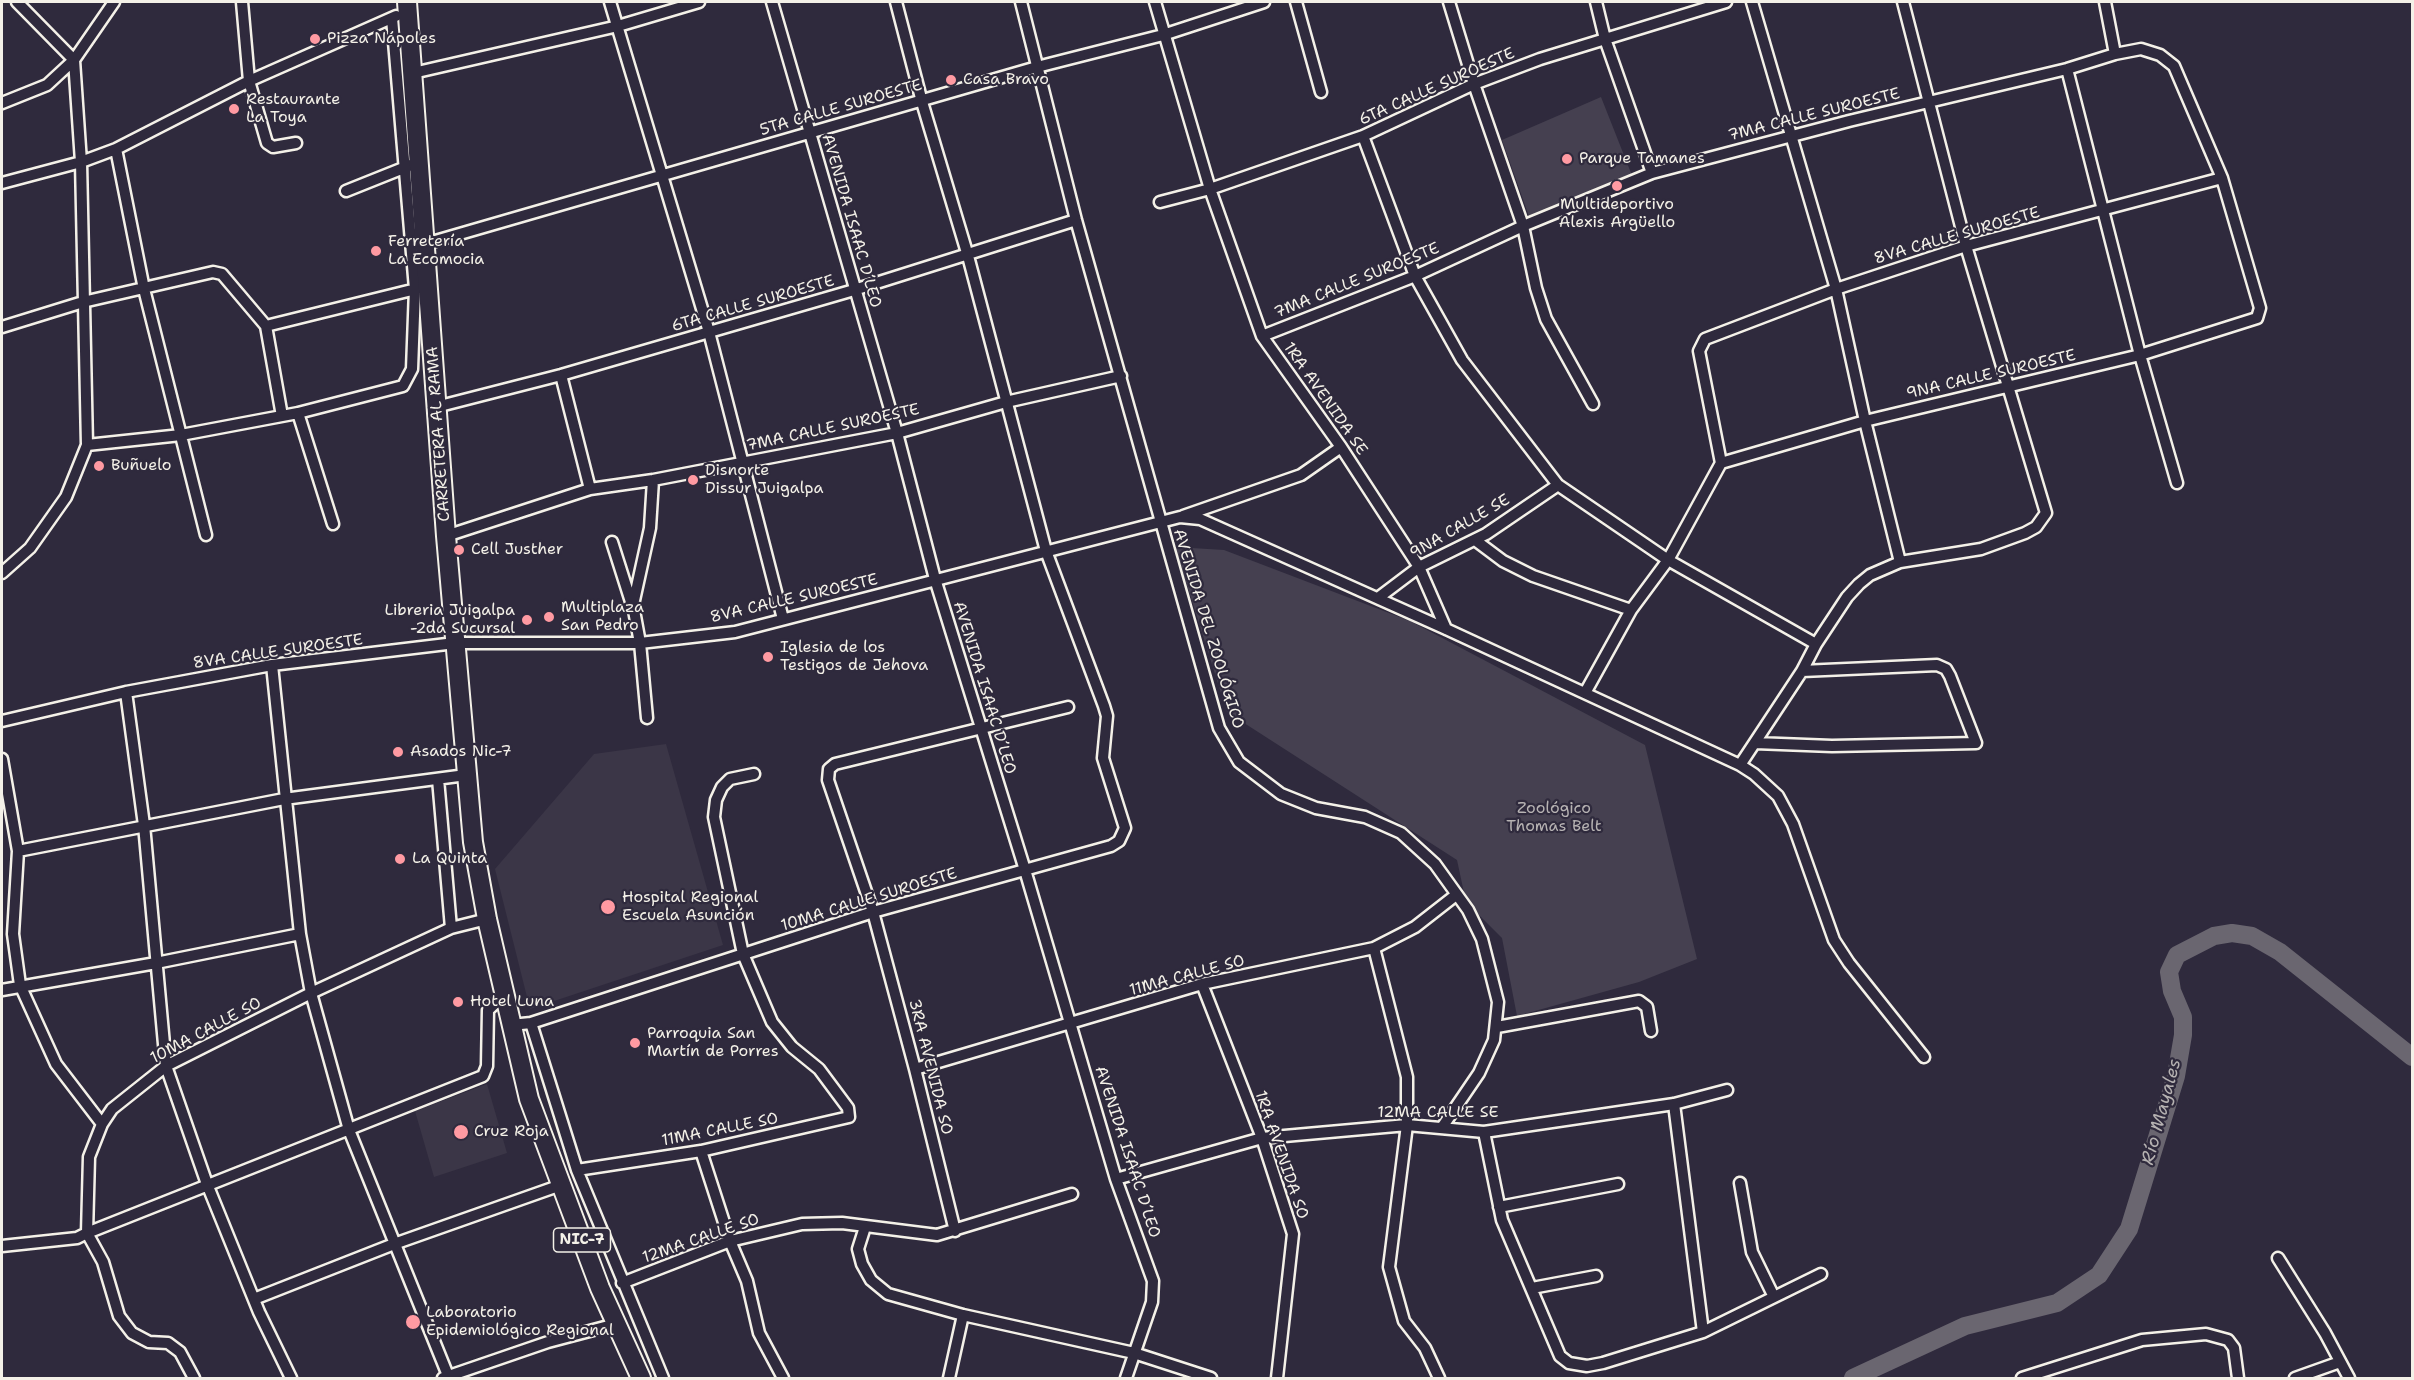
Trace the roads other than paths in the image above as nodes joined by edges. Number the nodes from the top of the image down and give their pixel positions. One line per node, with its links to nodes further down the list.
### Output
1 (17, 2): 23 (street)
2 (114, 2): 23 (street)
3 (242, 2): 27 (street)
4 (610, 2): 19 (street)
5 (699, 2): 19 (street)
6 (772, 2): 33 (street, AVENIDA ISAAC D´LEO)
7 (896, 2): 30 (street)
8 (1021, 2): 24 (street, AVENIDA DEL ZOOLÓGICO)
9 (1155, 2): 20 (street, 1RA AVENIDA SE)
10 (1264, 2): 20 (street, 5TA CALLE SUROESTE)
11 (1296, 2): 29 (street)
12 (1449, 2): 28 (street)
13 (1596, 2): 21 (street)
14 (1726, 2): 21 (street, 6TA CALLE SUROESTE)
15 (1752, 2): 34 (street)
16 (1903, 2): 31 (street)
17 (2105, 2): 22 (street)
18 (402, 10): 26 (highway, CARRETERA AL RAMA / NIC-7); 27 (street); 39 (street)
19 (618, 26): 26 (street); 41 (street)
20 (1163, 35): 24 (street, 5TA CALLE SUROESTE); 44 (street, 1RA AVENIDA SE)
21 (1605, 39): 28 (street, 6TA CALLE SUROESTE); 40 (street)
22 (2115, 54): 25 (street, 7MA CALLE SUROESTE); 42 (street, 7MA CALLE SUROESTE)
23 (74, 60): 32 (street); 38 (street)
24 (1037, 67): 30 (street, 5TA CALLE SUROESTE); 48 (street, AVENIDA DEL ZOOLÓGICO)
25 (2067, 69): 31 (street, 7MA CALLE SUROESTE); 47 (street)
26 (414, 73): 39 (highway, CARRETERA AL RAMA / NIC-7)
27 (249, 81): 36 (street); 37 (street)
28 (1474, 84): 35 (street, 6TA CALLE SUROESTE); 49 (street)
29 (1321, 92)
30 (922, 102): 33 (street, 5TA CALLE SUROESTE); 52 (street)
31 (1927, 102): 34 (street, 7MA CALLE SUROESTE); 51 (street)
32 (2, 104)
33 (810, 131): 41 (street, 5TA CALLE SUROESTE); 57 (street, AVENIDA ISAAC D´LEO)
34 (1793, 135): 40 (street, 7MA CALLE SUROESTE); 56 (street)
35 (1363, 136): 44 (street, 6TA CALLE SUROESTE); 53 (street)
36 (296, 143)
37 (116, 149): 38 (street); 55 (street)
38 (81, 162): 43 (street); 58 (street)
39 (412, 165): 45 (street); 50 (highway, CARRETERA AL RAMA / NIC-7); 54 (street)
40 (1652, 173): 49 (street, 7MA CALLE SUROESTE)
41 (664, 175): 50 (street, 5TA CALLE SUROESTE); 62 (street)
42 (2222, 178): 47 (street, 8VA CALLE SUROESTE); 59 (street, 7MA CALLE SUROESTE)
43 (2, 183)
44 (1210, 189): 46 (street, 6TA CALLE SUROESTE); 63 (street, 1RA AVENIDA SE)
45 (346, 191)
46 (1160, 202)
47 (2104, 210): 51 (street, 8VA CALLE SUROESTE); 64 (street)
48 (1076, 220): 52 (street, 6TA CALLE SUROESTE); 66 (street, AVENIDA DEL ZOOLÓGICO)
49 (1523, 226): 53 (street, 7MA CALLE SUROESTE); 69 (street)
50 (425, 244): 54 (highway, CARRETERA AL RAMA / NIC-7)
51 (1966, 246): 56 (street, 8VA CALLE SUROESTE); 67 (street)
52 (968, 256): 57 (street, 6TA CALLE SUROESTE); 68 (street)
53 (1415, 276): 63 (street, 7MA CALLE SUROESTE); 82 (street)
54 (422, 288): 60 (street); 70 (highway, CARRETERA AL RAMA / NIC-7); 71 (street)
55 (144, 289): 58 (street); 60 (street); 75 (street)
56 (1836, 289): 73 (street); 79 (street, 8VA CALLE SUROESTE)
57 (854, 290): 62 (street, 6TA CALLE SUROESTE); 74 (street, AVENIDA ISAAC D´LEO)
58 (83, 302): 61 (street); 76 (street)
59 (2260, 308): 64 (street, 9NA CALLE SUROESTE)
60 (266, 326): 72 (street)
61 (2, 327)
62 (710, 332): 65 (street, 6TA CALLE SUROESTE); 78 (street)
63 (1262, 336): 77 (street, 1RA AVENIDA SE)
64 (2140, 355): 67 (street, 9NA CALLE SUROESTE); 81 (street)
65 (561, 375): 70 (street, 6TA CALLE SUROESTE); 83 (street)
66 (1121, 376): 68 (street, 7MA CALLE SUROESTE); 85 (street, AVENIDA DEL ZOOLÓGICO)
67 (2007, 386): 73 (street, 9NA CALLE SUROESTE); 93 (street)
68 (1005, 402): 74 (street, 7MA CALLE SUROESTE); 91 (street)
69 (1593, 404)
70 (436, 407): 88 (highway, CARRETERA AL RAMA / NIC-7)
71 (298, 412): 72 (street); 86 (street)
72 (282, 416): 75 (street)
73 (1864, 421): 79 (street, 9NA CALLE SUROESTE); 93 (street)
74 (897, 433): 78 (street, 7MA CALLE SUROESTE); 96 (street, AVENIDA ISAAC D´LEO)
75 (182, 435): 76 (street); 87 (street)
76 (87, 445): 95 (street)
77 (1341, 447): 84 (street, 8VA CALLE SUROESTE); 94 (street, 1RA AVENIDA SE)
78 (745, 462): 80 (street, 7MA CALLE SUROESTE); 100 (street)
79 (1721, 464): 92 (street)
80 (653, 480): 83 (street, 7MA CALLE SUROESTE); 98 (street)
81 (2177, 483)
82 (1558, 484): 89 (street, 9NA CALLE SE); 92 (street)
83 (590, 489): 88 (street, 7MA CALLE SUROESTE)
84 (1180, 517): 85 (street, 8VA CALLE SUROESTE); 97 (street)
85 (1160, 523): 91 (street, 8VA CALLE SUROESTE); 123 (street, AVENIDA DEL ZOOLÓGICO)
86 (333, 524)
87 (206, 535)
88 (446, 536): 102 (highway, CARRETERA AL RAMA / NIC-7)
89 (1475, 540): 94 (street, 9NA CALLE SE); 99 (street)
90 (612, 542): 98 (street)
91 (1046, 551): 96 (street, 8VA CALLE SUROESTE); 122 (street, 10MA CALLE SUROESTE)
92 (1668, 560): 99 (street); 104 (street)
93 (1900, 562): 104 (street)
94 (1419, 567): 97 (street, 9NA CALLE SE); 101 (street, 1RA AVENIDA SE)
95 (2, 573)
96 (934, 579): 100 (street, 8VA CALLE SUROESTE); 112 (street, AVENIDA ISAAC D´LEO)
97 (1378, 598): 101 (street)
98 (633, 605): 103 (street)
99 (1631, 610): 108 (street)
100 (783, 619): 103 (street, 8VA CALLE SUROESTE)
101 (1446, 629): 108 (street)
102 (455, 643): 103 (street, 8VA CALLE SUROESTE); 105 (street, 8VA CALLE SUROESTE); 117 (highway, CARRETERA AL RAMA / NIC-7)
103 (640, 643): 110 (street)
104 (1816, 644): 106 (street)
105 (272, 665): 107 (street, 8VA CALLE SUROESTE); 119 (street)
106 (1802, 670): 113 (street); 113 (street)
107 (126, 692): 111 (street, 8VA CALLE SUROESTE); 120 (street)
108 (1585, 693): 115 (street)
109 (1068, 707): 112 (street)
110 (647, 718)
111 (2, 721)
112 (981, 727): 122 (street, AVENIDA ISAAC D´LEO); 124 (street, 3RA AVENIDA SO)
113 (1755, 742): 115 (street)
114 (2, 759): 121 (street)
115 (1740, 765): 141 (street)
116 (754, 774): 129 (street)
117 (466, 775): 118 (street); 125 (highway, CARRETERA AL RAMA / NIC-7)
118 (438, 779): 119 (street); 126 (street)
119 (284, 800): 120 (street); 127 (street)
120 (144, 825): 121 (street); 130 (street)
121 (18, 851): 132 (street)
122 (1025, 870): 124 (street, 10MA CALLE SUROESTE); 137 (street, AVENIDA ISAAC D´LEO)
123 (1456, 895): 128 (street, 11MA CALLE SO); 139 (street, AVENIDA DEL ZOOLÓGICO)
124 (873, 912): 129 (street, 10MA CALLE SUROESTE); 143 (street, 3RA AVENIDA SO)
125 (487, 919): 126 (street, 10MA CALLE SO); 135 (highway, CARRETERA AL RAMA / NIC-7)
126 (451, 928): 134 (street, 10MA CALLE SO)
127 (300, 934): 130 (street); 134 (street)
128 (1374, 948): 131 (street, 11MA CALLE SO); 147 (street)
129 (743, 954): 136 (street, 10MA CALLE SUROESTE); 152 (street, 11MA CALLE SO)
130 (156, 963): 132 (street); 142 (street)
131 (1202, 984): 137 (street, 11MA CALLE SO); 151 (street, 1RA AVENIDA SO)
132 (20, 985): 133 (street); 146 (street)
133 (2, 990)
134 (311, 993): 142 (street, 10MA CALLE SO); 149 (street)
135 (505, 994): 138 (highway, CARRETERA AL RAMA / NIC-7); 149 (street)
136 (531, 1023): 138 (street, 10MA CALLE SUROESTE); 153 (street)
137 (1071, 1024): 143 (street, 11MA CALLE SO); 154 (street, AVENIDA ISAAC D´LEO)
138 (511, 1025): 158 (highway, CARRETERA AL RAMA / NIC-7)
139 (1497, 1027): 140 (street); 148 (street, AVENIDA DEL ZOOLÓGICO)
140 (1651, 1031)
141 (1924, 1057)
142 (166, 1066): 146 (street, 10MA CALLE SO); 156 (street)
143 (915, 1069): 162 (street, 3RA AVENIDA SO)
144 (1727, 1090): 145 (street, 12MA CALLE SE)
145 (1674, 1104): 150 (street, 12MA CALLE SE); 176 (street)
146 (102, 1124): 163 (street, 10MA CALLE SO)
147 (1407, 1125): 148 (street, 12MA CALLE SE); 151 (street, 12MA CALLE SE); 189 (street)
148 (1443, 1126): 150 (street, 12MA CALLE SE)
149 (349, 1130): 156 (street); 165 (street)
150 (1484, 1132): 160 (street)
151 (1262, 1138): 154 (street, 12MA CALLE SE); 188 (street, 1RA AVENIDA SO)
152 (701, 1151): 153 (street, 11MA CALLE SO); 164 (street)
153 (577, 1170): 170 (street)
154 (1116, 1179): 177 (street, AVENIDA ISAAC D´LEO)
155 (1740, 1183): 172 (street)
156 (207, 1184): 163 (street); 173 (street)
157 (1618, 1184): 160 (street)
158 (561, 1185): 165 (street); 175 (highway, CARRETERA AL RAMA / NIC-7)
159 (1072, 1194): 162 (street, 12MA CALLE SO)
160 (1499, 1208): 171 (street)
161 (865, 1227): 162 (street, 12MA CALLE SO); 164 (street, 12MA CALLE SO); 174 (street)
162 (955, 1231)
163 (87, 1233): 166 (street); 179 (street)
164 (730, 1242): 170 (street, 12MA CALLE SO); 184 (street)
165 (394, 1244): 173 (street); 181 (street)
166 (2, 1246)
167 (2278, 1258): 178 (street)
168 (1821, 1274): 172 (street)
169 (1596, 1276): 171 (street)
170 (622, 1283): 183 (street)
171 (1532, 1288): 176 (street)
172 (1774, 1297): 176 (street)
173 (254, 1299): 180 (street)
174 (963, 1315): 177 (street); 185 (street)
175 (616, 1324): 181 (street); 182 (highway, CARRETERA AL RAMA / NIC-7)
176 (1703, 1332)
177 (1134, 1353): 186 (street, AVENIDA ISAAC D´LEO); 187 (street)
178 (2340, 1362): 192 (street); 193 (street)
179 (194, 1378)
180 (291, 1378)
181 (447, 1378)
182 (640, 1378)
183 (663, 1378)
184 (783, 1378)
185 (949, 1378)
186 (1126, 1378)
187 (1211, 1378)
188 (1277, 1378)
189 (1439, 1378)
190 (2022, 1378): 191 (street)
191 (2238, 1378)
192 (2295, 1378)
193 (2349, 1378)

